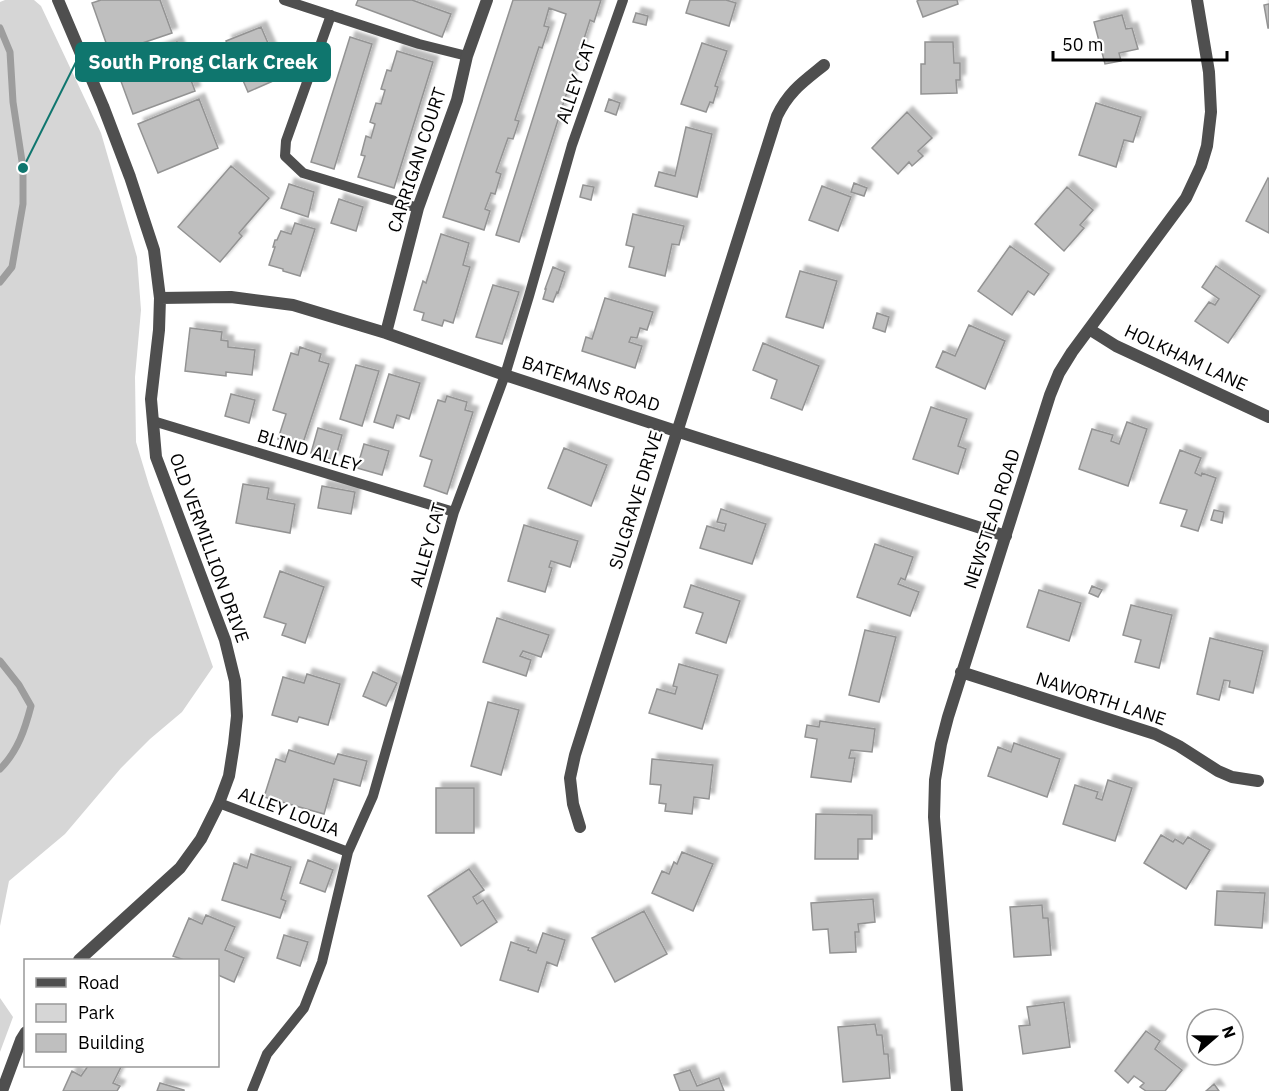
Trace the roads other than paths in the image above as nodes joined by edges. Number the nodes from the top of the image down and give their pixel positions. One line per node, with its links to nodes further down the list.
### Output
1 (58, 0): 10 (street, OLD VERMILLION DRIVE)
2 (284, 0): 6 (lane)
3 (487, 0): 7 (street, CARRIGAN COURT)
4 (623, 0): 13 (lane, ALLEY CAT)
5 (1197, 0): 11 (street, NEWSTEAD ROAD)
6 (331, 15): 7 (lane); 9 (lane)
7 (467, 56): 9 (street, CARRIGAN COURT)
8 (824, 65): 16 (street, SULGRAVE DRIVE)
9 (418, 208): 12 (street, CARRIGAN COURT)
10 (160, 298): 12 (street, BATEMANS ROAD); 15 (street, OLD VERMILLION DRIVE)
11 (1089, 329): 14 (street, HOLKHAM LANE); 18 (street, NEWSTEAD ROAD)
12 (387, 333): 13 (street, BATEMANS ROAD)
13 (505, 375): 16 (street, BATEMANS ROAD); 17 (lane, ALLEY CAT)
14 (1269, 417)
15 (153, 421): 17 (lane, BLIND ALLEY); 21 (street, OLD VERMILLION DRIVE)
16 (676, 431): 18 (street, BATEMANS ROAD); 22 (street, SULGRAVE DRIVE)
17 (454, 512): 23 (lane, ALLEY CAT)
18 (1006, 536): 19 (street, NEWSTEAD ROAD)
19 (961, 672): 20 (street, NAWORTH LANE); 28 (street, NEWSTEAD ROAD)
20 (1258, 781)
21 (219, 803): 23 (lane, ALLEY LOUIA); 24 (street, OLD VERMILLION DRIVE)
22 (579, 827)
23 (348, 852): 27 (lane, ALLEY CAT)
24 (80, 959)
25 (24, 1035): 26 (street)
26 (2, 1091)
27 (252, 1091)
28 (957, 1091)

